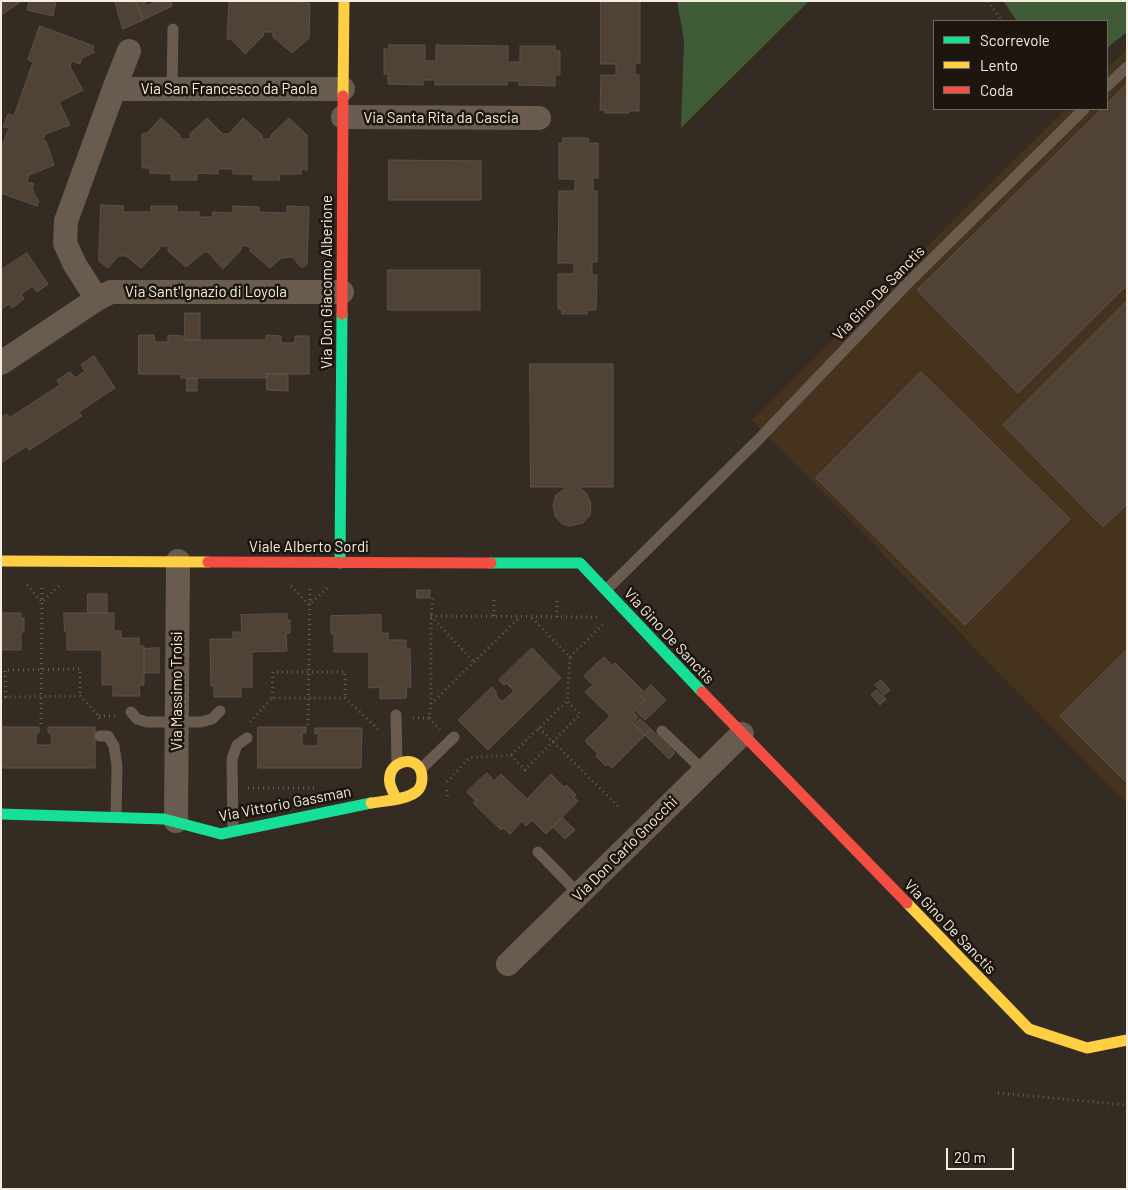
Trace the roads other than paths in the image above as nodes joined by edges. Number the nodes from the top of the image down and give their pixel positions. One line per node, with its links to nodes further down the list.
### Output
1 (344, 1): 8 (street, Via Don Giacomo Alberione)
2 (173, 29): 7 (lane)
3 (129, 51): 6 (street, Via San Francesco da Paola)
4 (1127, 66): 5 (lane)
5 (1108, 85)
6 (114, 89): 7 (street, Via San Francesco da Paola); 13 (street, Via San Francesco da Paola)
7 (172, 89): 8 (street, Via San Francesco da Paola)
8 (343, 89): 10 (street, Via Don Giacomo Alberione)
9 (1083, 110): 18 (lane, Via Gino De Sanctis)
10 (343, 117): 11 (street, Via Santa Rita da Cascia); 12 (street, Via Don Giacomo Alberione)
11 (539, 118)
12 (342, 292): 13 (street, Via Sant'Ignazio di Loyola); 17 (street, Via Don Giacomo Alberione)
13 (97, 299): 14 (street, Via Sant'Ignazio di Loyola)
14 (1, 363)
15 (1, 560): 16 (street, Viale Alberto Sordi)
16 (178, 561): 17 (street, Viale Alberto Sordi); 22 (street, Via Massimo Troisi)
17 (340, 562): 18 (street, Viale Alberto Sordi)
18 (606, 590): 24 (street, Via Gino De Sanctis)
19 (220, 711): 22 (lane)
20 (131, 712): 22 (lane)
21 (401, 717): 28 (lane)
22 (177, 721): 34 (street, Via Massimo Troisi)
23 (662, 731): 30 (lane)
24 (742, 734): 30 (street, Via Don Carlo Gnocchi); 39 (street, Via Gino De Sanctis)
25 (100, 736): 33 (lane)
26 (454, 737): 29 (lane)
27 (247, 738): 35 (lane)
28 (397, 763): 29 (street); 31 (street)
29 (421, 769): 31 (street, Via Vittorio Gassman)
30 (704, 771): 37 (street, Via Don Carlo Gnocchi)
31 (396, 798): 35 (street, Via Vittorio Gassman)
32 (1, 814): 33 (street, Via Vittorio Gassman)
33 (116, 818): 34 (street, Via Vittorio Gassman)
34 (176, 821): 35 (street, Via Vittorio Gassman)
35 (233, 831)
36 (538, 852): 37 (lane)
37 (579, 894): 38 (street, Via Don Carlo Gnocchi)
38 (508, 964)
39 (1127, 1040)

